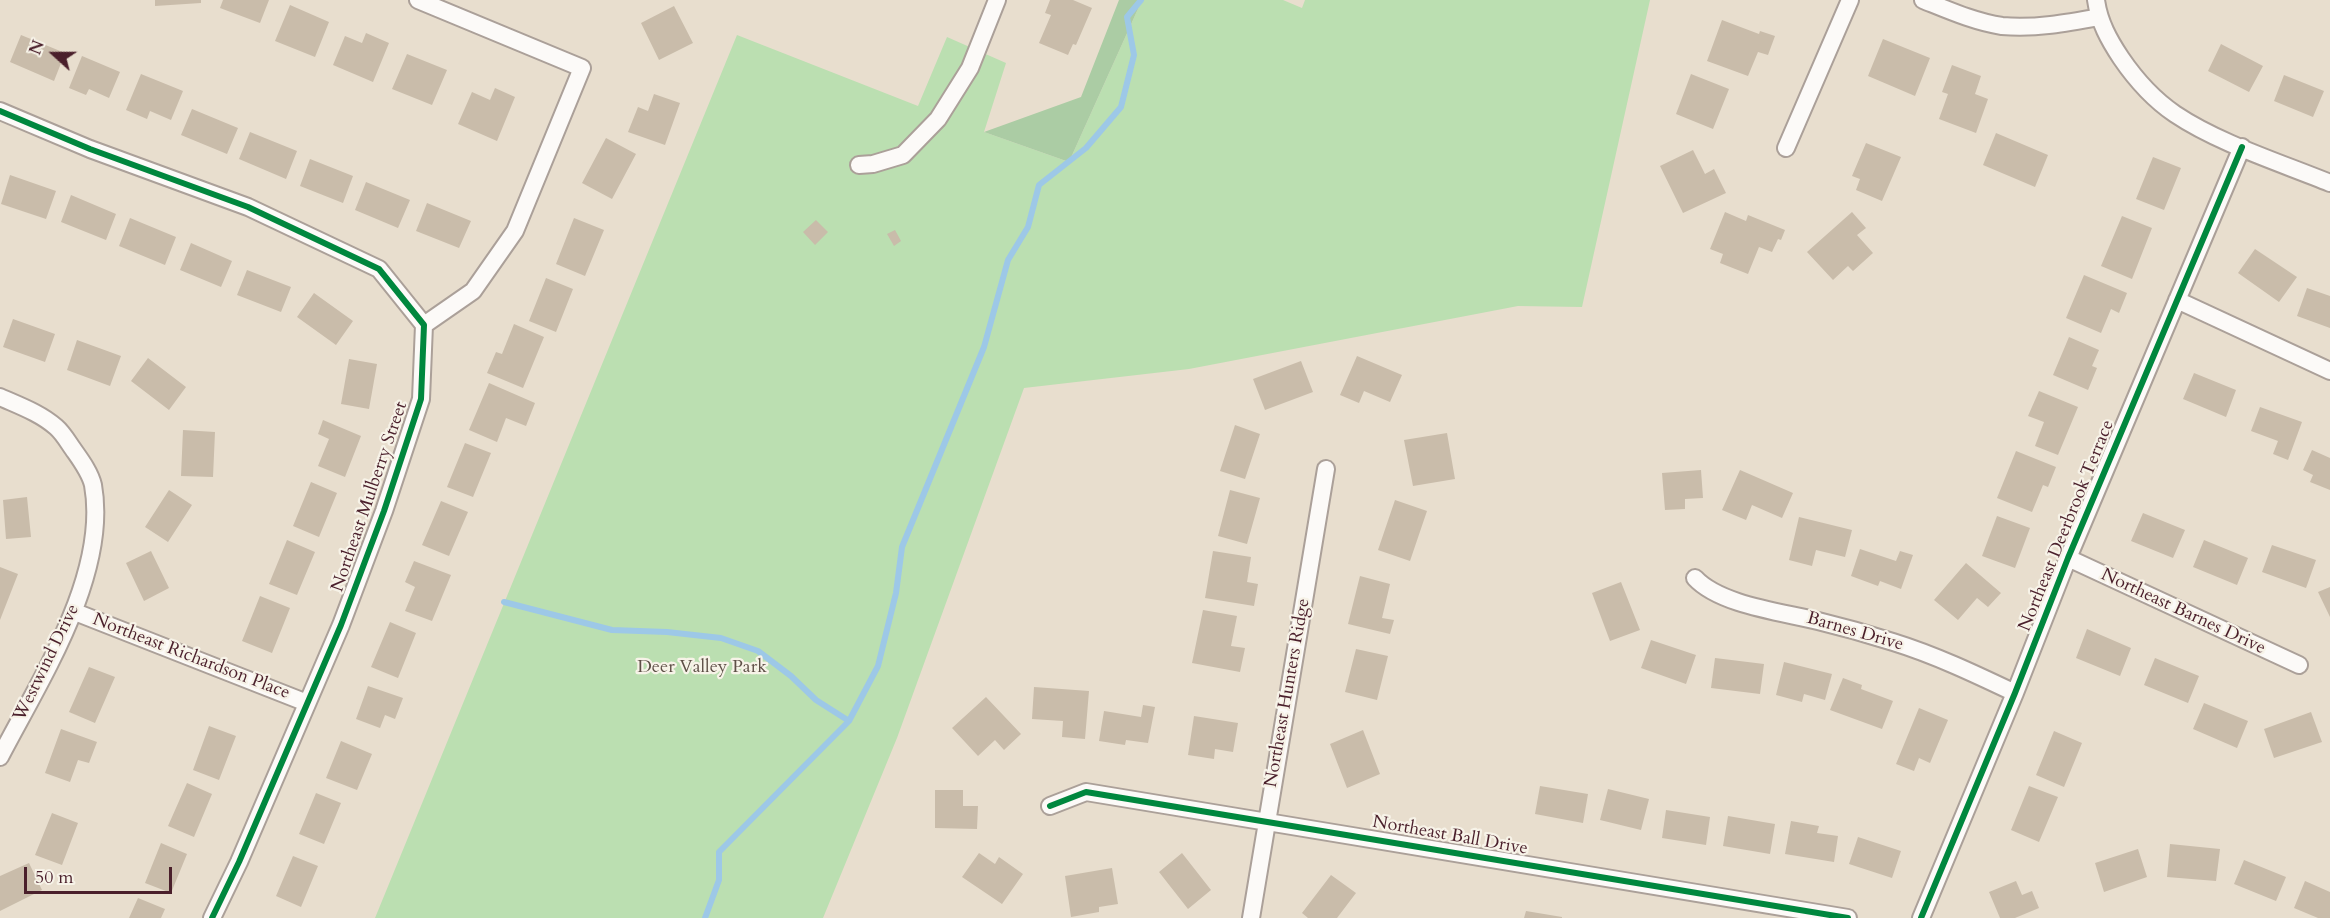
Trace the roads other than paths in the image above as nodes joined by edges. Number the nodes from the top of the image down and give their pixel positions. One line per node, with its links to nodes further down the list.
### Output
1 (418, 0): 13 (street)
2 (997, 0): 10 (street)
3 (1850, 0): 9 (street)
4 (1923, 0): 6 (street)
5 (2096, 0): 6 (street)
6 (2098, 17): 8 (street)
7 (0, 111): 13 (street)
8 (2242, 147): 11 (street); 12 (street, Northeast Deerbrook Terrace)
9 (1786, 148)
10 (859, 165)
11 (2330, 183)
12 (2177, 300): 14 (street); 17 (street, Northeast Deerbrook Terrace)
13 (424, 325): 22 (street, Northeast Mulberry Street)
14 (2330, 371)
15 (0, 397): 19 (street, Westwind Drive)
16 (1326, 469): 25 (street, Northeast Hunters Ridge)
17 (2068, 558): 20 (street, Northeast Barnes Drive); 21 (street, Northeast Deerbrook Terrace)
18 (1695, 578): 21 (street, Barnes Drive)
19 (75, 612): 22 (street, Northeast Richardson Place); 23 (street, Westwind Drive)
20 (2299, 665)
21 (2015, 693): 29 (street, Northeast Deerbrook Terrace)
22 (306, 703): 26 (street, Northeast Mulberry Street)
23 (0, 757)
24 (1050, 806): 25 (street, Northeast Ball Drive)
25 (1266, 820): 27 (street, Northeast Hunters Ridge); 28 (street, Northeast Ball Drive)
26 (212, 918)
27 (1251, 918)
28 (1848, 918)
29 (1921, 918)

